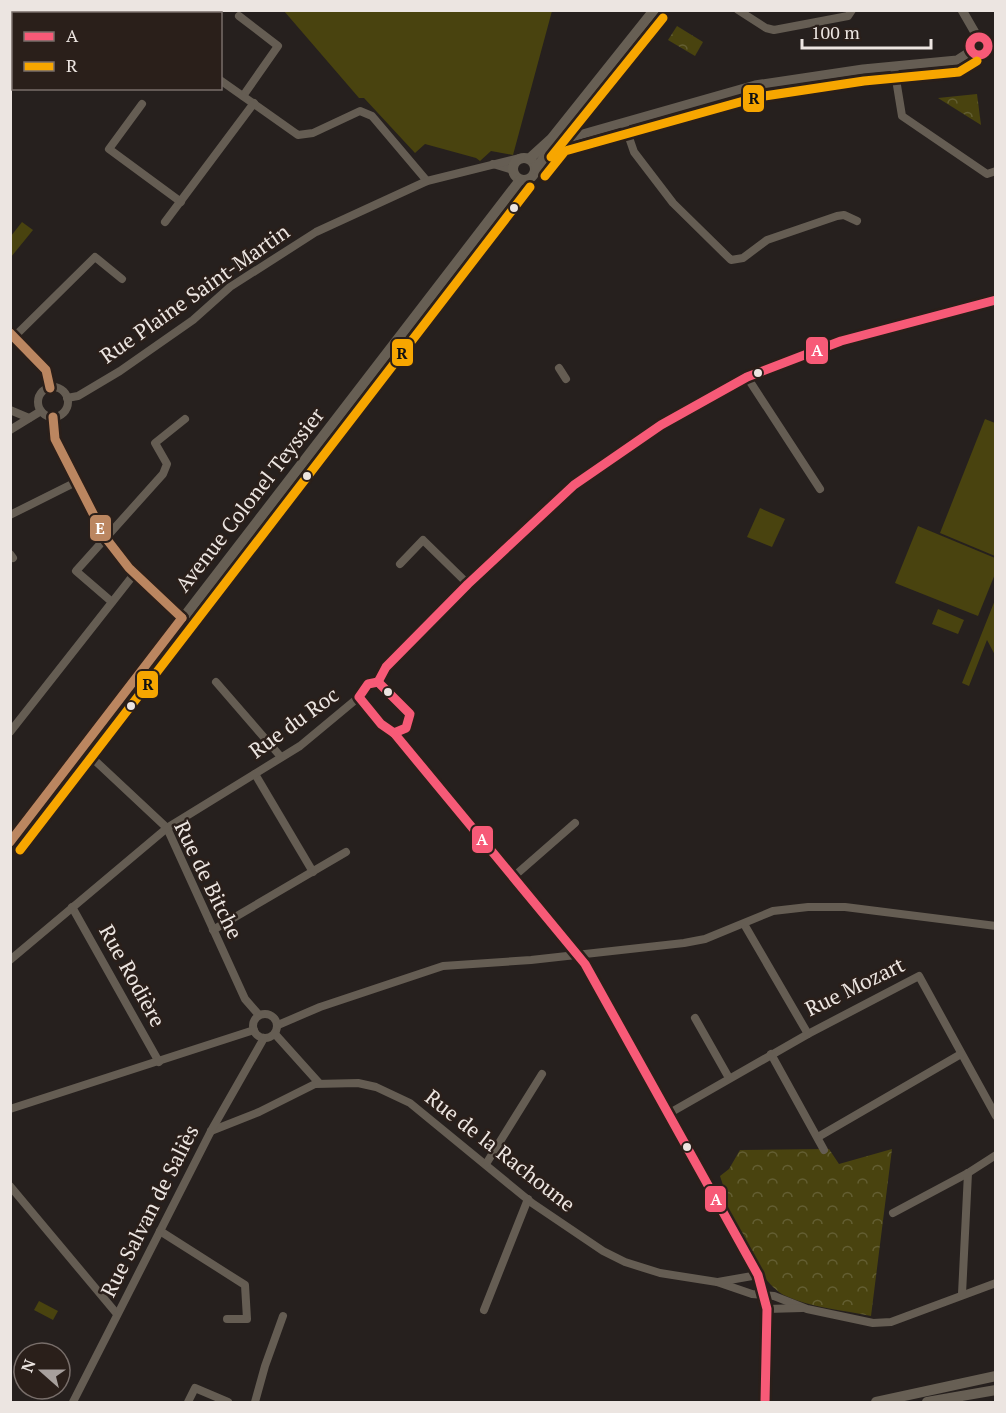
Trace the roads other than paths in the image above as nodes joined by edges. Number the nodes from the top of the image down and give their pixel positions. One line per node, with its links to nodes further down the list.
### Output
1 (654, 10): 16 (main road)
2 (738, 10): 3 (street)
3 (852, 10)
4 (962, 10): 6 (street)
5 (239, 16): 13 (street)
6 (977, 36): 7 (street); 8 (street)
7 (992, 45): 9 (street)
8 (971, 51): 9 (street); 11 (street)
9 (982, 54): 10 (street)
10 (996, 55)
11 (894, 67): 17 (street); 23 (street)
12 (222, 81): 13 (street)
13 (243, 96): 14 (street)
14 (254, 103): 25 (street); 26 (street)
15 (142, 104): 26 (street)
16 (565, 121): 18 (main road); 19 (main road)
17 (624, 123): 18 (street); 27 (street)
18 (558, 141): 21 (main road)
19 (524, 159): 20 (street, Rue Plaine Saint-Martin); 21 (main road); 22 (main road)
20 (491, 164): 22 (street); 25 (street, Rue Plaine Saint-Martin)
21 (536, 169): 24 (main road)
22 (513, 170): 24 (main road)
23 (996, 171)
24 (520, 180): 51 (main road, Avenue Colonel Teyssier)
25 (427, 181): 36 (street, Rue Plaine Saint-Martin)
26 (181, 202): 28 (street)
27 (857, 220)
28 (165, 222)
29 (122, 279): 31 (street)
30 (996, 300): 33 (street, Rue du Roc)
31 (13, 334): 35 (street)
32 (559, 368): 34 (street)
33 (747, 377): 44 (street); 49 (street, Rue du Roc)
34 (566, 379)
35 (50, 388): 36 (street); 38 (street)
36 (67, 398): 39 (street)
37 (10, 410): 40 (street)
38 (41, 411): 39 (street); 40 (street)
39 (53, 417): 43 (street)
40 (29, 418): 42 (street)
41 (185, 419): 46 (street)
42 (10, 430)
43 (76, 482): 45 (street); 46 (street)
44 (820, 489)
45 (10, 515)
46 (105, 537): 48 (street); 50 (street)
47 (400, 564): 49 (street)
48 (135, 573): 50 (street); 51 (street)
49 (468, 584): 53 (street, Rue du Roc)
50 (112, 602): 55 (street)
51 (182, 618): 57 (main road, Avenue Colonel Teyssier)
52 (216, 682): 58 (street)
53 (378, 682): 54 (street, Rue du Roc); 56 (street)
54 (359, 697): 56 (street); 58 (street, Rue du Roc)
55 (10, 732)
56 (394, 733): 65 (street)
57 (81, 750): 61 (street, Rue de Bitche); 62 (main road, Avenue Colonel Teyssier)
58 (281, 758): 59 (street, Rue du Roc)
59 (255, 774): 61 (street, Rue du Roc); 64 (street)
60 (575, 823): 65 (street)
61 (167, 828): 66 (street, Rue du Roc); 69 (street, Rue de Bitche)
62 (10, 843)
63 (346, 852): 64 (street)
64 (313, 872): 69 (street)
65 (512, 878): 70 (street)
66 (72, 907): 71 (street, Rue du Roc); 81 (street, Rue Rodière)
67 (744, 924): 68 (street); 70 (street); 77 (street, Rue Mozart)
68 (996, 926)
69 (213, 930): 72 (street, Rue de Bitche)
70 (578, 955): 74 (street); 86 (street)
71 (10, 960)
72 (259, 1015): 74 (street); 75 (street)
73 (695, 1018): 83 (street)
74 (278, 1025): 76 (street)
75 (254, 1030): 78 (street); 81 (street)
76 (275, 1034): 78 (street); 84 (street)
77 (808, 1034): 79 (street); 80 (street, Rue Mozart)
78 (264, 1038): 88 (street, Rue Salvan de Saliès)
79 (771, 1054): 83 (street); 89 (street)
80 (961, 1054): 87 (street, Rue Mozart); 89 (street)
81 (159, 1062): 85 (street)
82 (542, 1074): 92 (street)
83 (729, 1078): 86 (street)
84 (319, 1083): 88 (street); 92 (street, Rue de la Rachoune)
85 (10, 1109)
86 (668, 1114): 98 (street)
87 (996, 1116)
88 (212, 1131): 97 (street, Rue Salvan de Saliès)
89 (818, 1137): 90 (street)
90 (824, 1150)
91 (996, 1155): 93 (street)
92 (486, 1164): 95 (street, Rue de la Rachoune)
93 (968, 1173): 96 (street); 101 (street)
94 (10, 1186): 106 (street)
95 (528, 1199): 99 (street, Rue de la Rachoune); 104 (street)
96 (893, 1213)
97 (160, 1231): 106 (street, Rue Salvan de Saliès); 108 (street)
98 (758, 1275): 99 (street, Rue de la Rachoune); 102 (street)
99 (717, 1282): 102 (street, Rue de la Rachoune)
100 (996, 1283): 101 (street, Rue de la Rachoune)
101 (962, 1294): 103 (street, Rue de la Rachoune)
102 (765, 1295): 103 (street, Rue de la Rachoune); 105 (street)
103 (807, 1309): 105 (street)
104 (484, 1310)
105 (767, 1310): 115 (street)
106 (117, 1314): 111 (street, Rue Salvan de Saliès)
107 (283, 1316): 114 (street)
108 (227, 1319)
109 (996, 1376): 116 (main road)
110 (996, 1390): 117 (main road)
111 (73, 1402)
112 (188, 1402): 113 (street)
113 (228, 1402)
114 (255, 1402)
115 (765, 1402)
116 (876, 1402)
117 (927, 1402)

